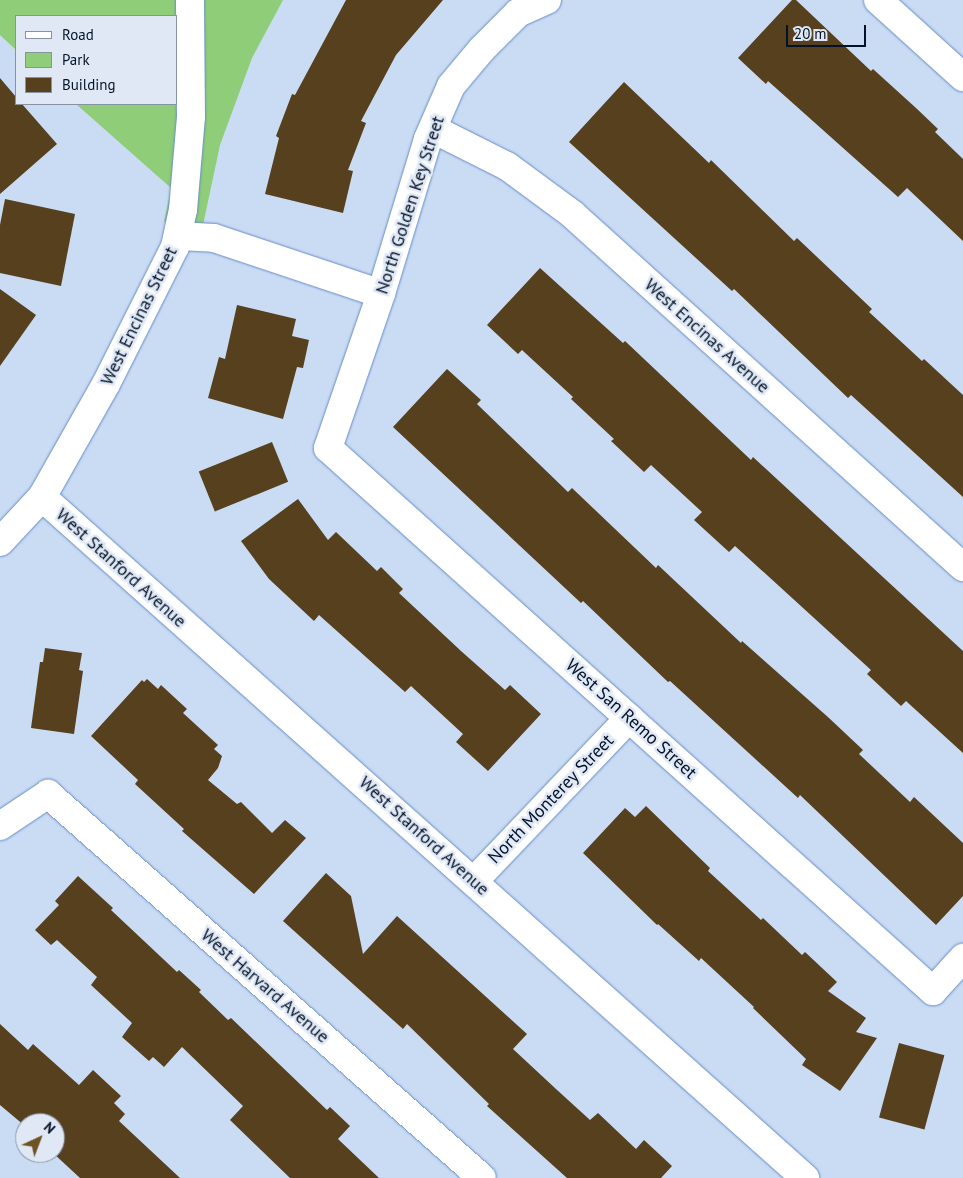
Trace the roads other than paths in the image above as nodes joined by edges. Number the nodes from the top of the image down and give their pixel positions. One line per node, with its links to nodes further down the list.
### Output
1 (190, 0): 6 (street, West Encinas Street)
2 (547, 0): 5 (street, North Golden Key Street)
3 (878, 0): 4 (street)
4 (963, 77)
5 (433, 129): 7 (street, North Golden Key Street); 11 (street, West Encinas Avenue)
6 (178, 236): 7 (street); 9 (street, West Encinas Street)
7 (382, 294): 8 (street, North Golden Key Street)
8 (328, 448): 12 (street, West San Remo Street)
9 (42, 497): 10 (street, West Encinas Street); 14 (street, West Stanford Avenue)
10 (0, 542)
11 (963, 567)
12 (629, 718): 14 (street, North Monterey Street); 15 (street, West San Remo Street)
13 (0, 826): 16 (street, West Harvard Avenue)
14 (474, 880): 17 (street, West Stanford Avenue)
15 (963, 958)
16 (482, 1178)
17 (805, 1178)

